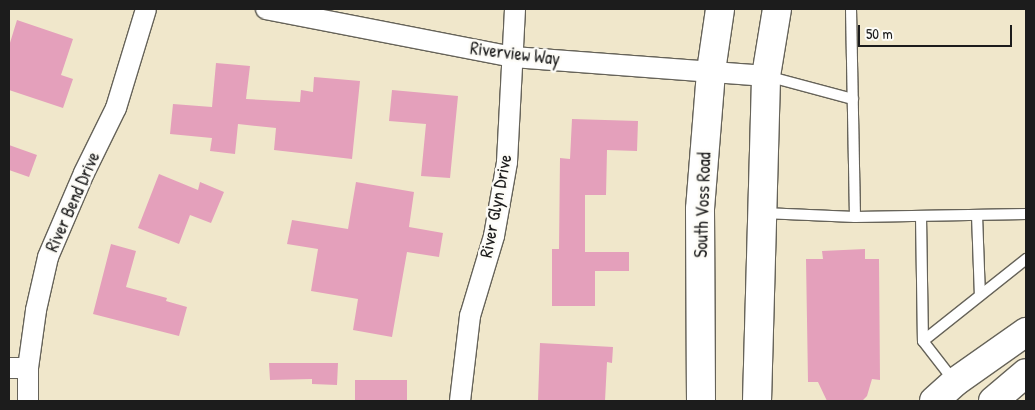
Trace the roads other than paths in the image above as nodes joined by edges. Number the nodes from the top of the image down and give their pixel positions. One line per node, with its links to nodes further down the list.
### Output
1 (146, 9): 20 (street, River Bend Drive)
2 (266, 9): 7 (street, Riverview Way)
3 (515, 9): 7 (street, River Glyn Drive)
4 (720, 9): 8 (main road, South Voss Road)
5 (777, 9): 9 (main road)
6 (851, 9): 10 (lane)
7 (512, 57): 8 (street, Riverview Way); 24 (street, River Glyn Drive)
8 (711, 71): 9 (street, Riverview Way); 25 (main road, South Voss Road)
9 (766, 76): 10 (lane); 11 (main road)
10 (852, 99): 15 (lane)
11 (762, 213): 15 (lane); 26 (main road)
12 (1026, 214): 13 (lane)
13 (977, 215): 14 (lane); 17 (lane)
14 (920, 216): 15 (lane); 19 (lane)
15 (855, 217)
16 (1026, 259): 17 (lane)
17 (980, 295): 19 (lane)
18 (1026, 332): 22 (main road)
19 (923, 341): 22 (lane)
20 (19, 368): 23 (street, River Bend Drive)
21 (1026, 373): 28 (main road)
22 (955, 382): 27 (main road)
23 (28, 401)
24 (460, 401)
25 (701, 401)
26 (757, 401)
27 (934, 401)
28 (992, 401)

